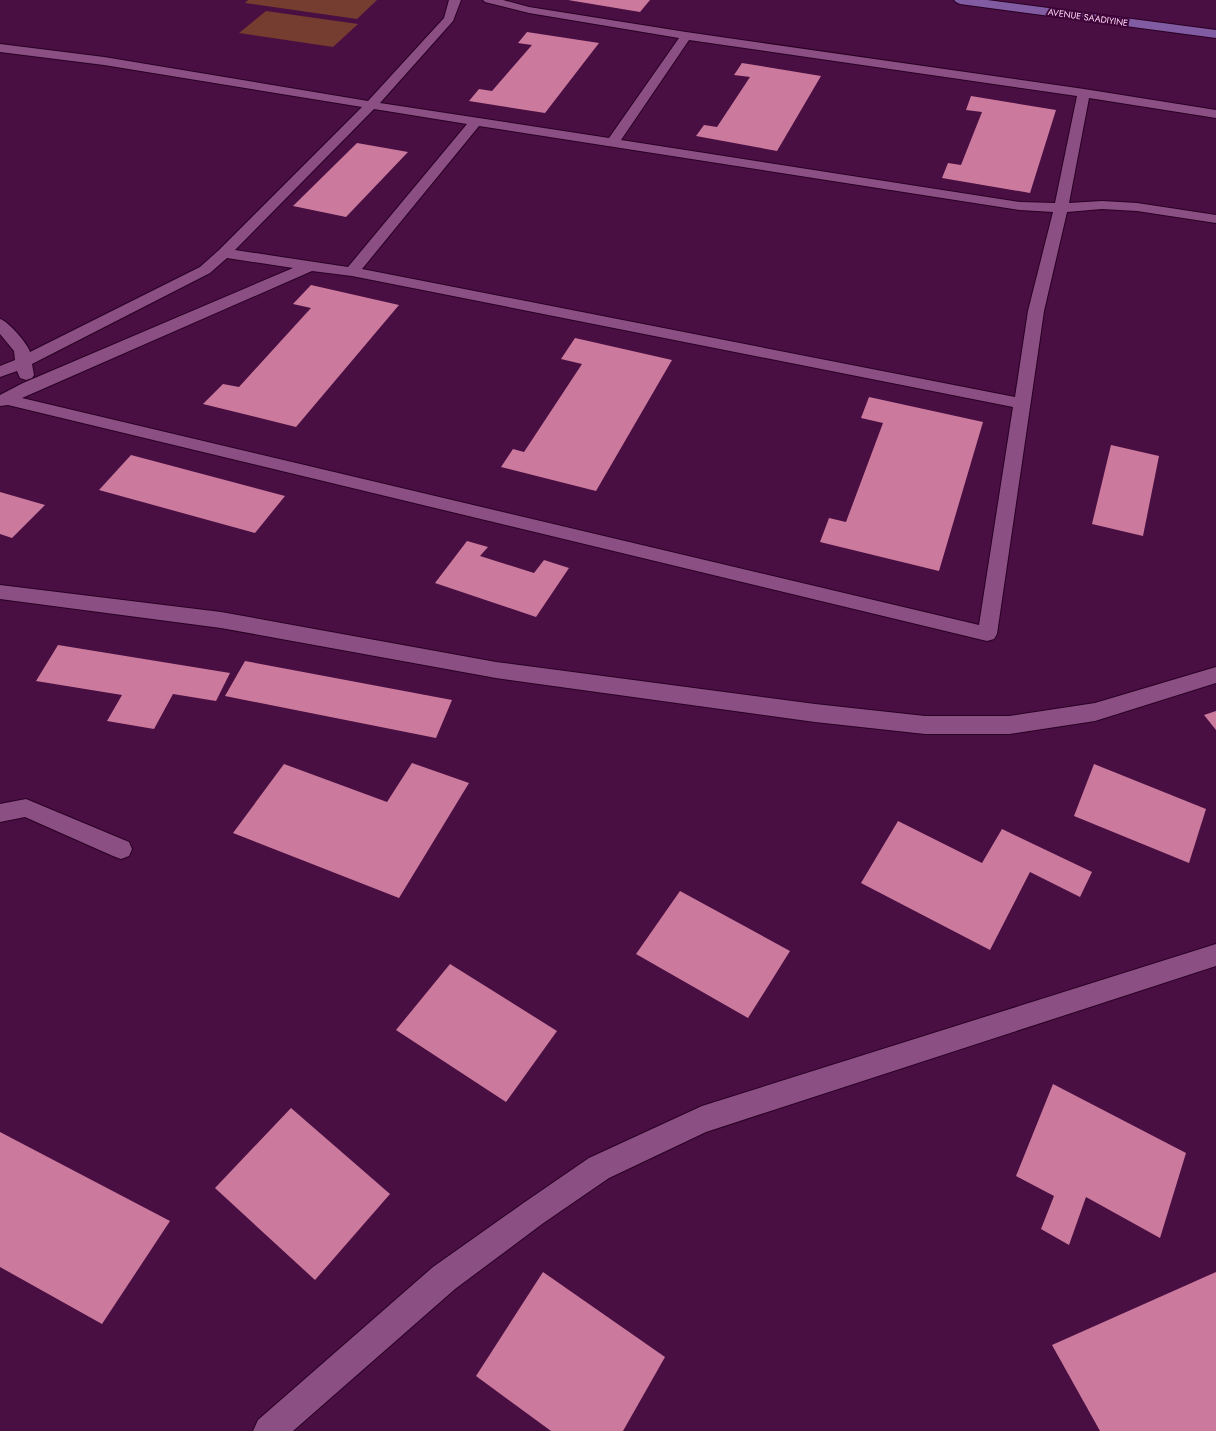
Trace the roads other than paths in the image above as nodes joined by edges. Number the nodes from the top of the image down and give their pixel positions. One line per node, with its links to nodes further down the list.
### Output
1 (455, 0): 8 (lane)
2 (489, 0): 5 (lane)
3 (960, 0): 4 (main road, AVENUE SAADIYINE)
4 (1216, 34)
5 (686, 36): 7 (lane); 11 (lane)
6 (0, 48): 8 (lane)
7 (1084, 93): 9 (lane); 12 (lane)
8 (371, 105): 10 (lane); 14 (lane)
9 (1216, 114)
10 (476, 121): 11 (lane); 16 (lane)
11 (612, 143): 12 (lane)
12 (1061, 208): 13 (lane); 22 (lane)
13 (1216, 219)
14 (224, 253): 15 (lane); 18 (lane)
15 (310, 266): 16 (lane); 20 (lane)
16 (352, 272): 22 (lane)
17 (0, 324): 18 (lane)
18 (24, 362): 19 (lane); 20 (lane)
19 (0, 372)
20 (29, 387): 21 (lane)
21 (3, 401): 22 (lane)
22 (1022, 404)
23 (0, 592): 24 (street)
24 (1216, 675)
25 (0, 813): 26 (lane)
26 (121, 849)
27 (1216, 955): 28 (street)
28 (269, 1431)

